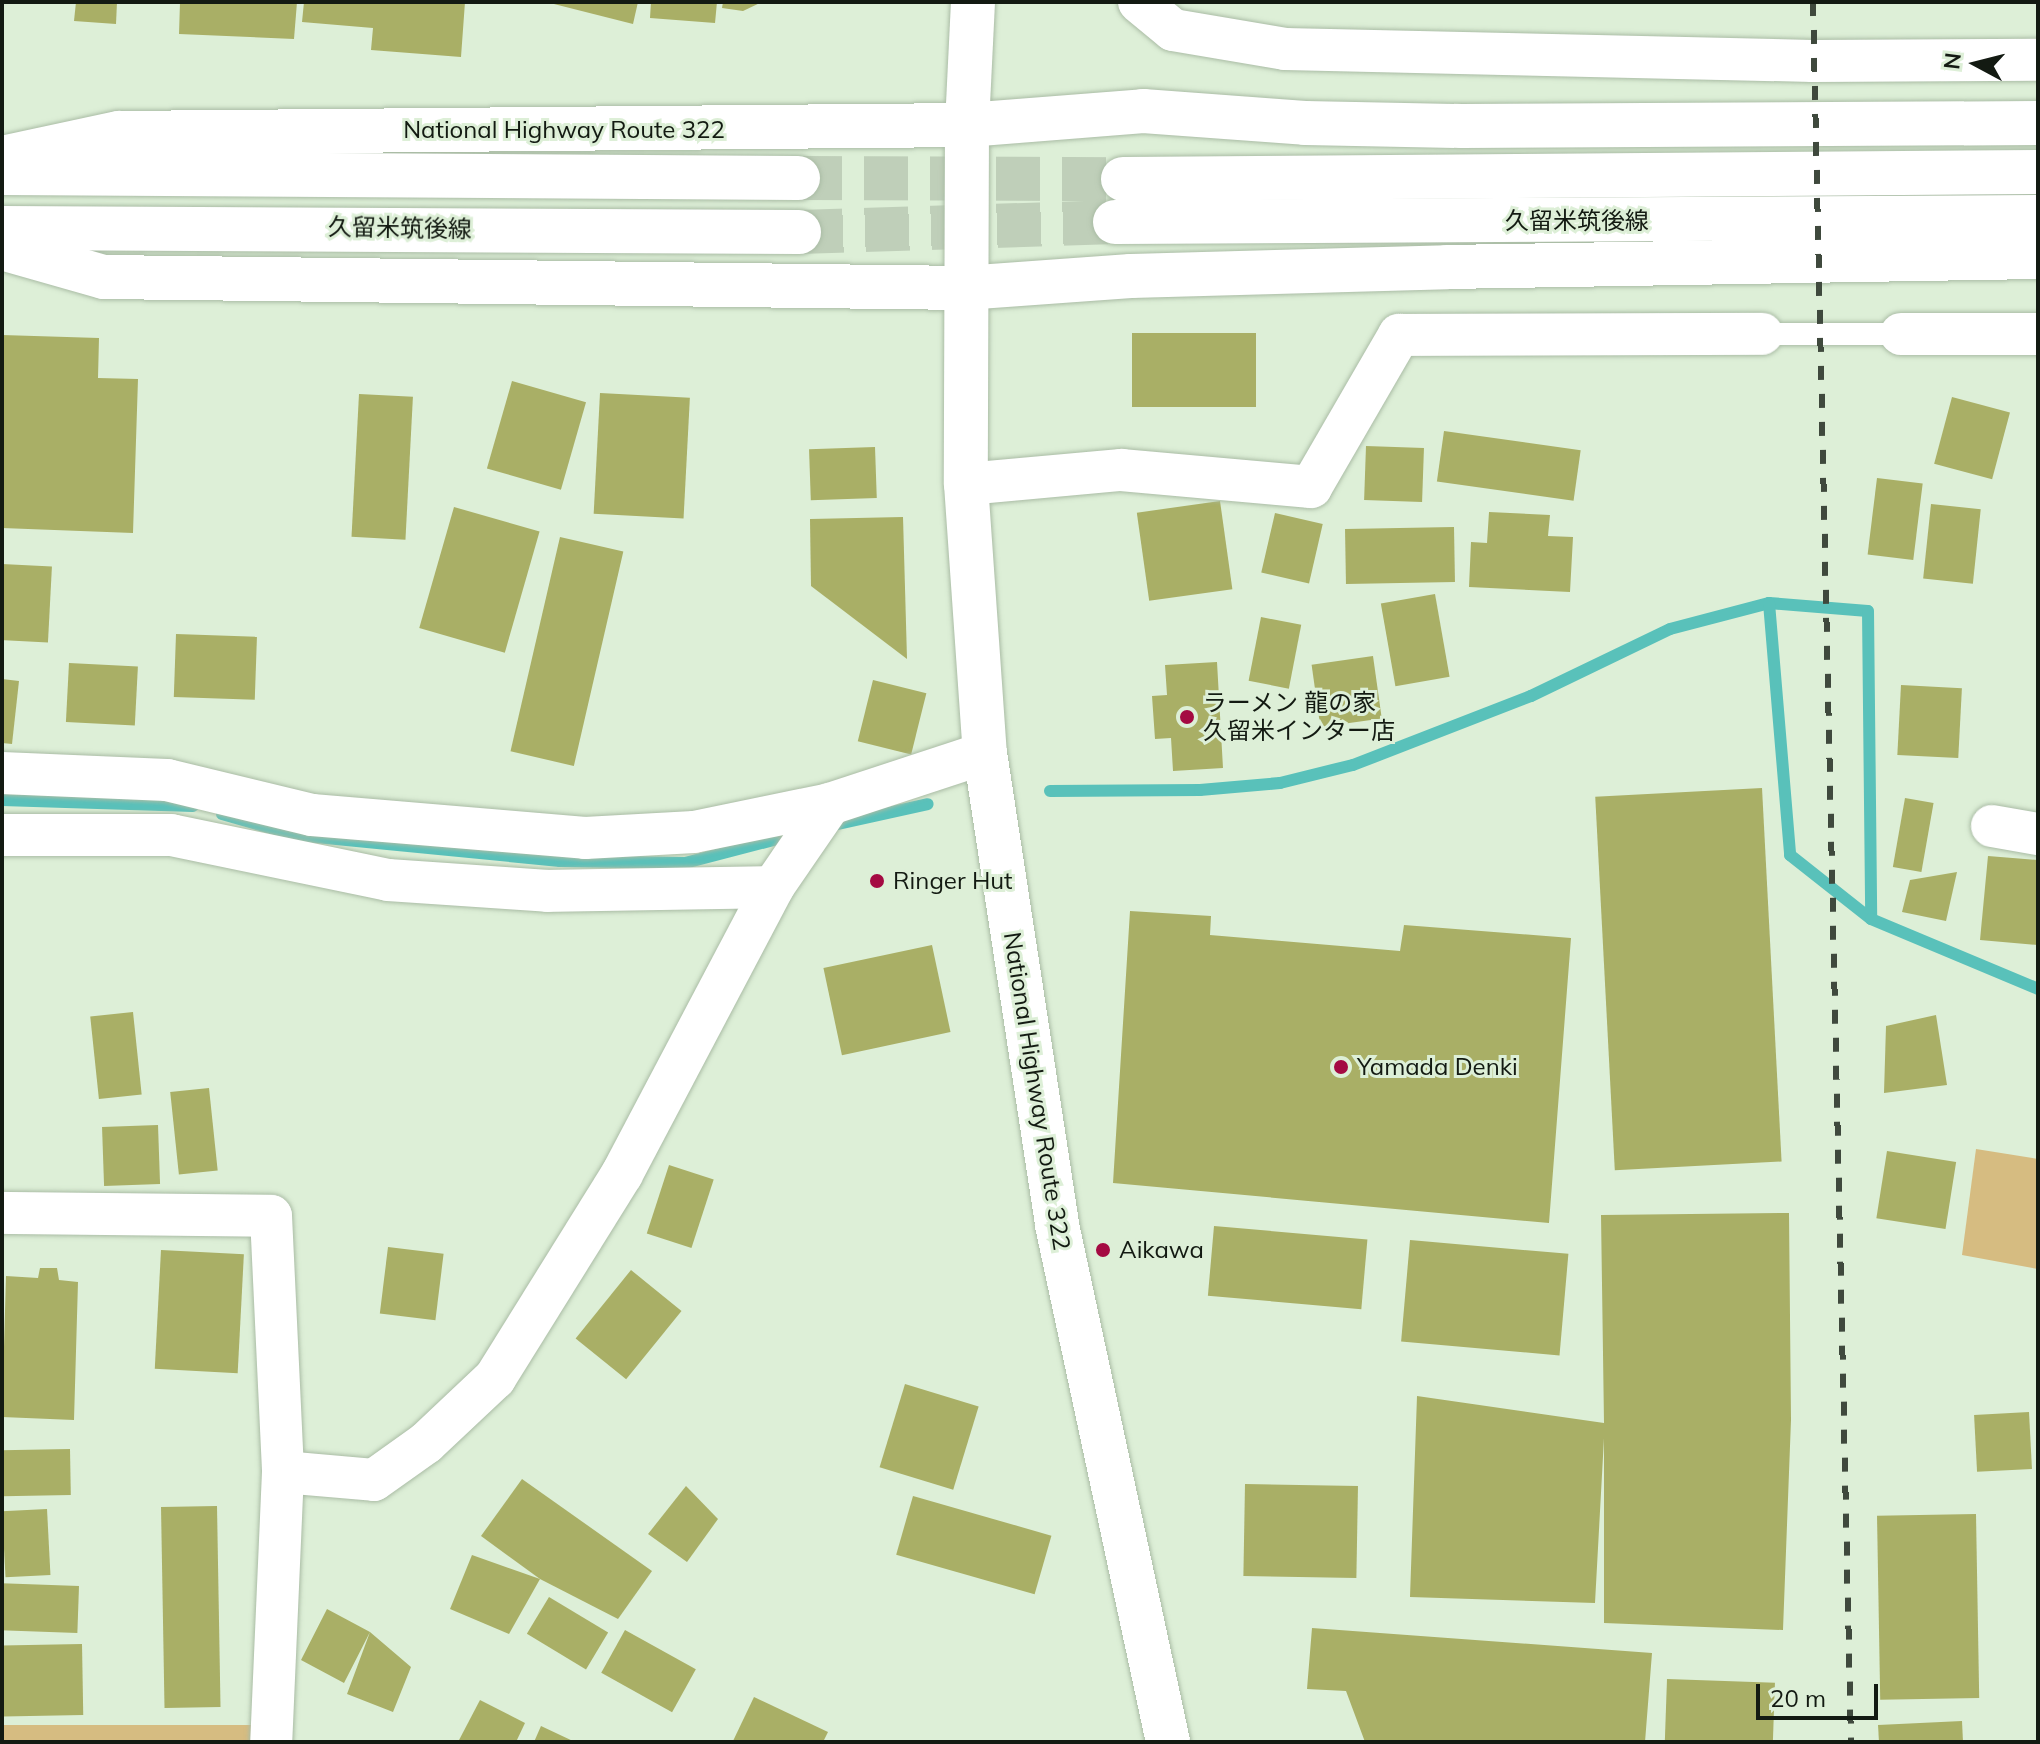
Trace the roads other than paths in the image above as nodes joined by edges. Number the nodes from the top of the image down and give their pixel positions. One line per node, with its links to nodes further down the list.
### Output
1 (973, 2): 5 (main road)
2 (1139, 2): 3 (street)
3 (2038, 60)
4 (2038, 123): 5 (main road)
5 (967, 125): 6 (main road, National Highway Route 322); 17 (main road, National Highway Route 322)
6 (2, 158)
7 (2038, 172): 10 (main road, 久留米筑後線)
8 (2, 173): 9 (main road)
9 (798, 178)
10 (1123, 179)
11 (2038, 217): 12 (main road, 久留米筑後線)
12 (1115, 222)
13 (2, 228): 14 (main road, 久留米筑後線)
14 (799, 232)
15 (2, 248): 17 (main road)
16 (2038, 257): 17 (main road)
17 (964, 288): 21 (main road, National Highway Route 322)
18 (1762, 334): 19 (lane); 21 (street)
19 (1901, 334): 20 (street)
20 (2038, 334)
21 (966, 484): 22 (main road, National Highway Route 322)
22 (985, 753): 24 (street); 32 (main road, National Highway Route 322)
23 (2, 773): 24 (street)
24 (830, 804): 28 (street)
25 (1992, 826): 26 (street)
26 (2038, 834)
27 (2, 835): 28 (street)
28 (773, 887): 30 (street)
29 (2, 1213): 30 (street)
30 (283, 1472): 31 (street)
31 (271, 1742)
32 (1168, 1742)

